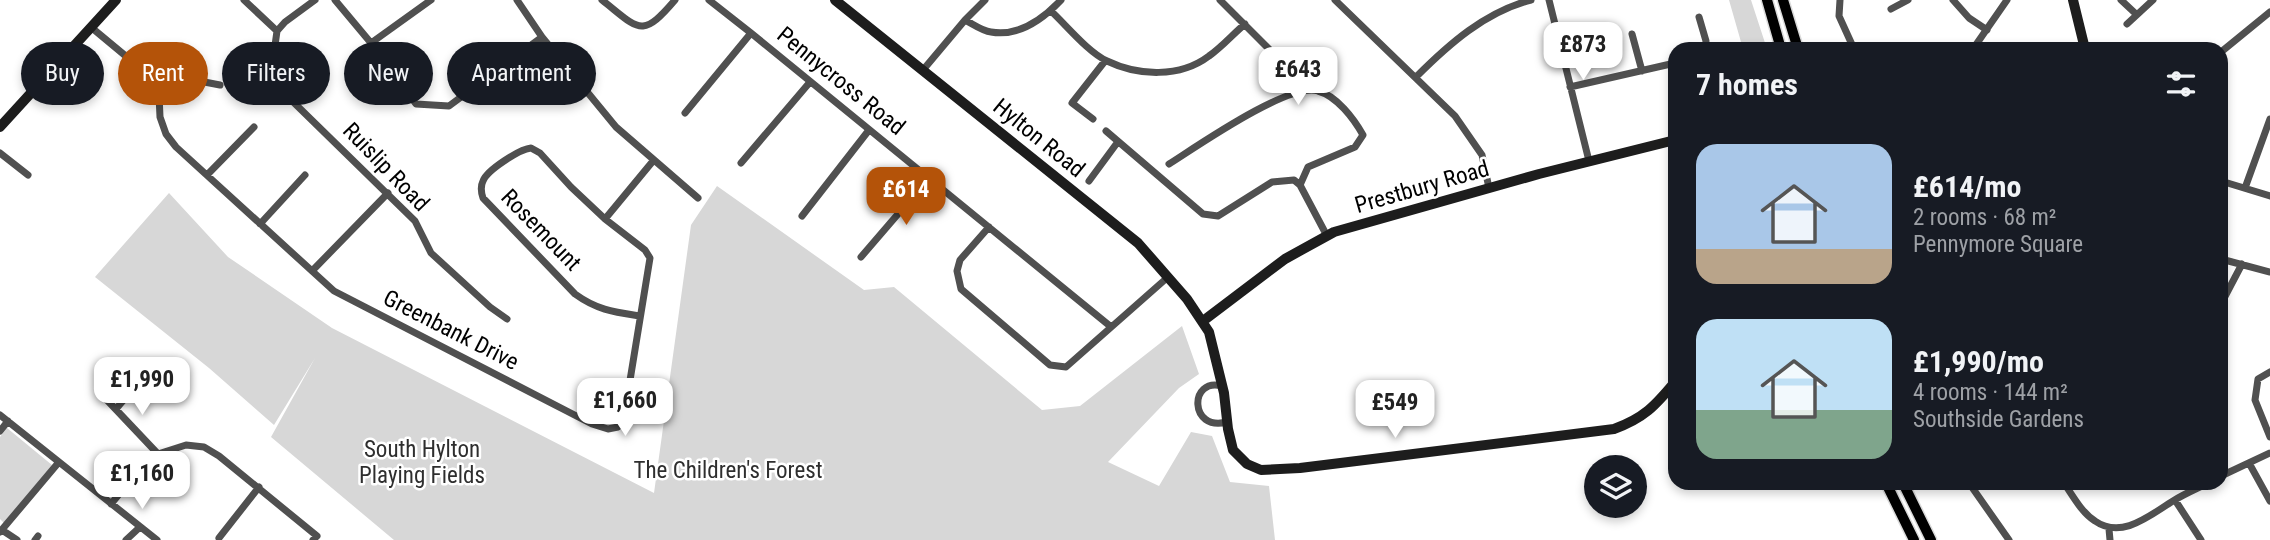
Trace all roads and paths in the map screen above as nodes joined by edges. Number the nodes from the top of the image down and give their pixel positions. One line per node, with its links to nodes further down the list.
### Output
1 (116, 0): 34 (street)
2 (244, 0): 36 (street)
3 (315, 0): 36 (street)
4 (335, 0): 40 (street)
5 (431, 0): 41 (street)
6 (517, 0): 39 (street)
7 (603, 0): 8 (street)
8 (675, 0)
9 (709, 0): 37 (street, Pennycross Road)
10 (835, 0): 52 (street, Hylton Road)
11 (985, 0): 31 (street)
12 (1061, 0): 27 (street)
13 (1220, 0): 32 (street)
14 (1335, 0): 54 (street)
15 (1531, 0): 54 (street)
16 (1549, 0): 58 (street)
17 (1767, 0): 43 (main road)
18 (1783, 0): 44 (main road)
19 (1840, 0): 45 (street)
20 (1908, 0): 26 (street)
21 (1953, 0): 35 (street)
22 (2007, 0): 35 (street)
23 (2073, 0): 47 (street)
24 (2121, 0): 29 (street)
25 (2153, 0): 29 (street)
26 (1891, 9)
27 (1051, 11): 31 (street); 50 (street)
28 (2270, 12): 48 (street)
29 (2136, 14): 33 (street)
30 (1699, 17): 42 (street)
31 (965, 20): 52 (street)
32 (1245, 24): 50 (street); 59 (street)
33 (2127, 24)
34 (92, 28): 49 (street, Greenbank Drive); 65 (street)
35 (1987, 30): 46 (street)
36 (277, 31): 86 (street, Ruislip Road)
37 (751, 33): 55 (street, Pennycross Road); 62 (street)
38 (1632, 34): 53 (street)
39 (542, 37): 61 (street); 73 (street)
40 (370, 42)
41 (372, 42)
42 (1706, 42)
43 (1779, 42)
44 (1796, 42)
45 (1851, 42)
46 (1978, 42)
47 (2083, 42)
48 (2228, 46)
49 (118, 50)
50 (1105, 61): 64 (street)
51 (1668, 65): 53 (street)
52 (923, 70): 99 (street, Hylton Road)
53 (1642, 71): 58 (street)
54 (1416, 77): 84 (street)
55 (810, 82): 67 (street, Pennycross Road); 75 (street)
56 (208, 83): 57 (street)
57 (220, 85)
58 (1570, 88): 74 (street)
59 (1300, 92): 76 (street); 83 (street)
60 (159, 105): 78 (street, Greenbank Drive)
61 (432, 105)
62 (685, 113)
63 (2270, 119): 85 (street)
64 (1093, 120)
65 (0, 127)
66 (254, 127): 78 (street)
67 (869, 130): 80 (street, Pennycross Road); 89 (street)
68 (1106, 131): 70 (street)
69 (1668, 142): 74 (street, Prestbury Road)
70 (1117, 143): 81 (street); 83 (street)
71 (531, 148): 90 (street, Greenbank Drive); 101 (street, Rosemount)
72 (0, 153): 79 (street)
73 (653, 161): 88 (street); 90 (street)
74 (1589, 161): 84 (street, Prestbury Road)
75 (741, 163)
76 (1169, 163)
77 (305, 174): 91 (street)
78 (207, 175): 91 (street, Greenbank Drive)
79 (28, 176)
80 (929, 178): 92 (street, Pennycross Road); 94 (street)
81 (1089, 181)
82 (2228, 183): 85 (street)
83 (1300, 185): 93 (street)
84 (1489, 188): 93 (street, Prestbury Road)
85 (2245, 188): 87 (street)
86 (388, 193): 97 (street); 102 (street, Ruislip Road)
87 (2270, 195)
88 (698, 198)
89 (802, 216)
90 (605, 219): 101 (street, Greenbank Drive)
91 (260, 224): 97 (street, Greenbank Drive)
92 (989, 227): 104 (street, Pennycross Road); 104 (street)
93 (1327, 236): 103 (street, Prestbury Road)
94 (861, 257)
95 (2228, 261): 96 (street)
96 (2242, 264): 98 (street); 100 (street)
97 (312, 271): 101 (street, Greenbank Drive)
98 (2270, 272)
99 (1168, 277): 103 (street, Hylton Road); 104 (street)
100 (2228, 291)
101 (640, 316)
102 (507, 319)
103 (1203, 321): 107 (street, Hylton Road)
104 (1110, 326)
105 (153, 365): 110 (street)
106 (2270, 372): 115 (street)
107 (1222, 386): 113 (street, Hylton Road); 113 (street)
108 (1668, 391): 113 (street, Hylton Road)
109 (106, 399): 110 (street)
110 (116, 409): 117 (street)
111 (0, 415): 112 (street)
112 (8, 421): 114 (street); 118 (street)
113 (1227, 422)
114 (0, 431)
115 (2270, 437)
116 (2270, 453): 119 (street)
117 (158, 454): 121 (street); 129 (street)
118 (59, 461): 129 (street); 132 (street)
119 (2249, 463): 120 (street); 128 (street)
120 (2228, 473)
121 (259, 487): 133 (street); 137 (street)
122 (1889, 490): 138 (main road)
123 (1906, 490): 139 (main road)
124 (1974, 490): 140 (street)
125 (2069, 490): 131 (street)
126 (2194, 490): 127 (street)
127 (2175, 500): 131 (street); 142 (street)
128 (2270, 501)
129 (111, 504): 130 (street)
130 (139, 527): 135 (street); 136 (street)
131 (2109, 529): 141 (street)
132 (1, 531): 134 (street)
133 (219, 538)
134 (17, 540)
135 (126, 540)
136 (157, 540)
137 (313, 540)
138 (1914, 540)
139 (1931, 540)
140 (2009, 540)
141 (2110, 540)
142 (2201, 540)

